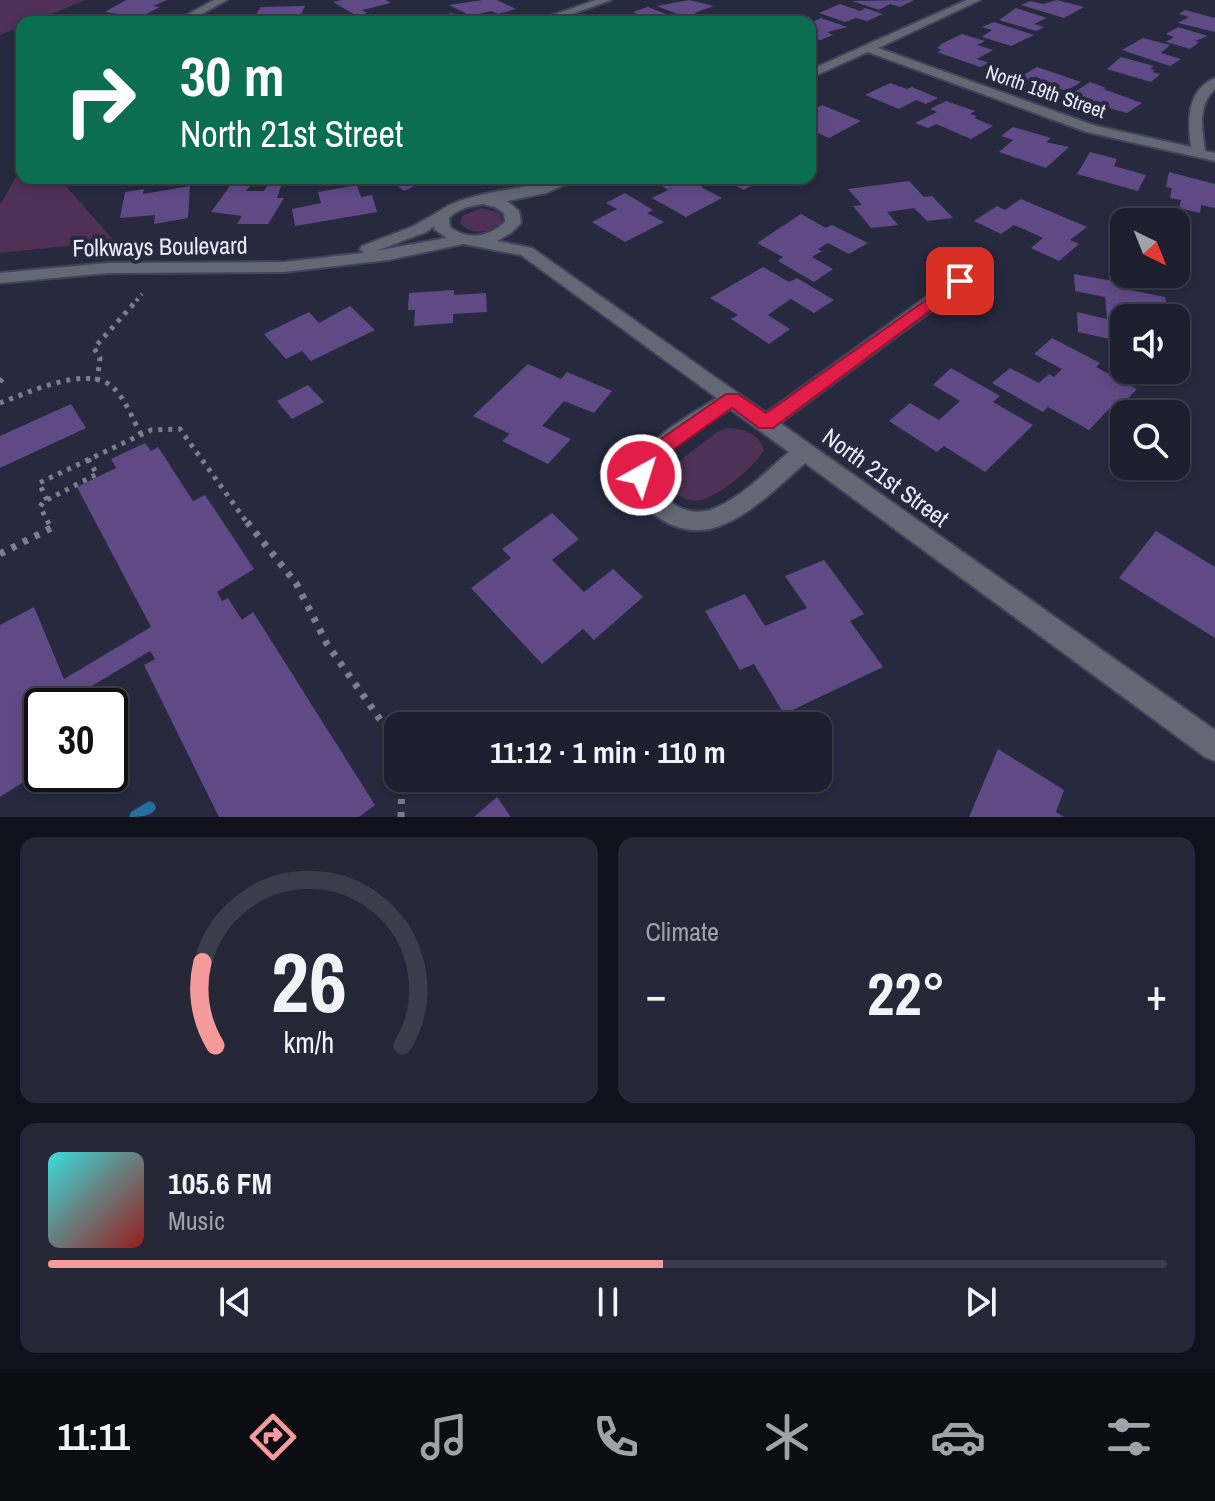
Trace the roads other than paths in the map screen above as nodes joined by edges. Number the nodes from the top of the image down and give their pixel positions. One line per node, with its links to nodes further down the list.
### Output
1 (222, 0): 4 (street)
2 (606, 0): 5 (street)
3 (975, 0): 6 (street)
4 (191, 16)
5 (557, 16)
6 (868, 48): 7 (street); 9 (street, North 19th Street)
7 (816, 71)
8 (1215, 82): 9 (street)
9 (1199, 154): 10 (street, North 19th Street)
10 (1215, 157)
11 (559, 184): 12 (street)
12 (554, 186): 13 (street); 15 (street)
13 (483, 200): 14 (street, Folkways Boulevard); 15 (street)
14 (443, 214): 16 (street); 18 (street, Folkways Boulevard)
15 (513, 220): 16 (street); 17 (street, North 21st Street)
16 (469, 240): 17 (street, North 21st Street); 18 (street, Folkways Boulevard)
17 (526, 251): 21 (street, North 21st Street)
18 (321, 263): 19 (street, Folkways Boulevard)
19 (0, 278)
20 (960, 281): 22 (street)
21 (732, 398): 22 (street, North 21st Street); 23 (street)
22 (766, 423): 23 (street, North 21st Street)
23 (805, 451): 24 (street, North 21st Street)
24 (1215, 747)

